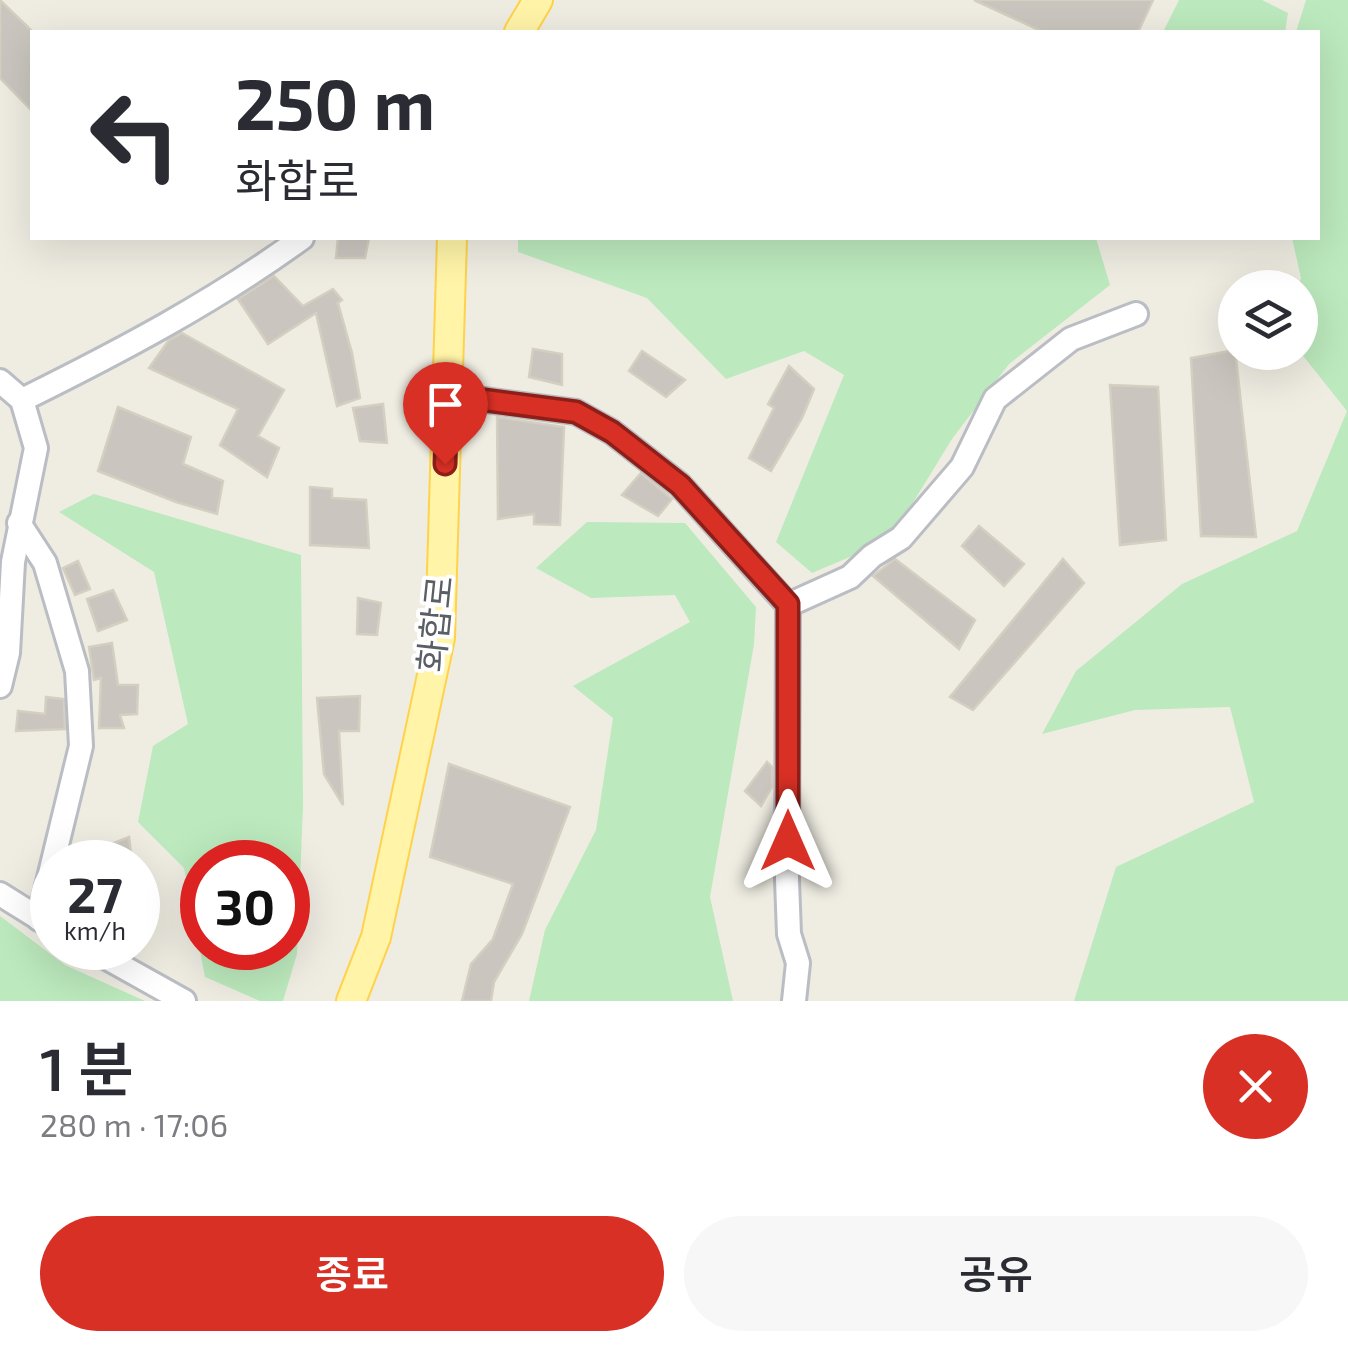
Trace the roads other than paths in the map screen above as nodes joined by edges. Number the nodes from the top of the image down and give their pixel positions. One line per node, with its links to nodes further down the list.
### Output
1 (538, 0): 2 (main road)
2 (520, 30)
3 (299, 240): 8 (street)
4 (452, 240): 7 (main road, 화합로)
5 (1136, 314): 10 (street)
6 (0, 380): 8 (street)
7 (447, 395): 10 (street); 17 (main road, 화합로)
8 (22, 400): 9 (street)
9 (19, 523): 11 (street); 12 (street)
10 (788, 604): 18 (street)
11 (0, 686)
12 (62, 840)
13 (0, 894): 14 (street)
14 (30, 913)
15 (129, 970): 16 (street)
16 (184, 1001)
17 (351, 1001)
18 (794, 1001)

